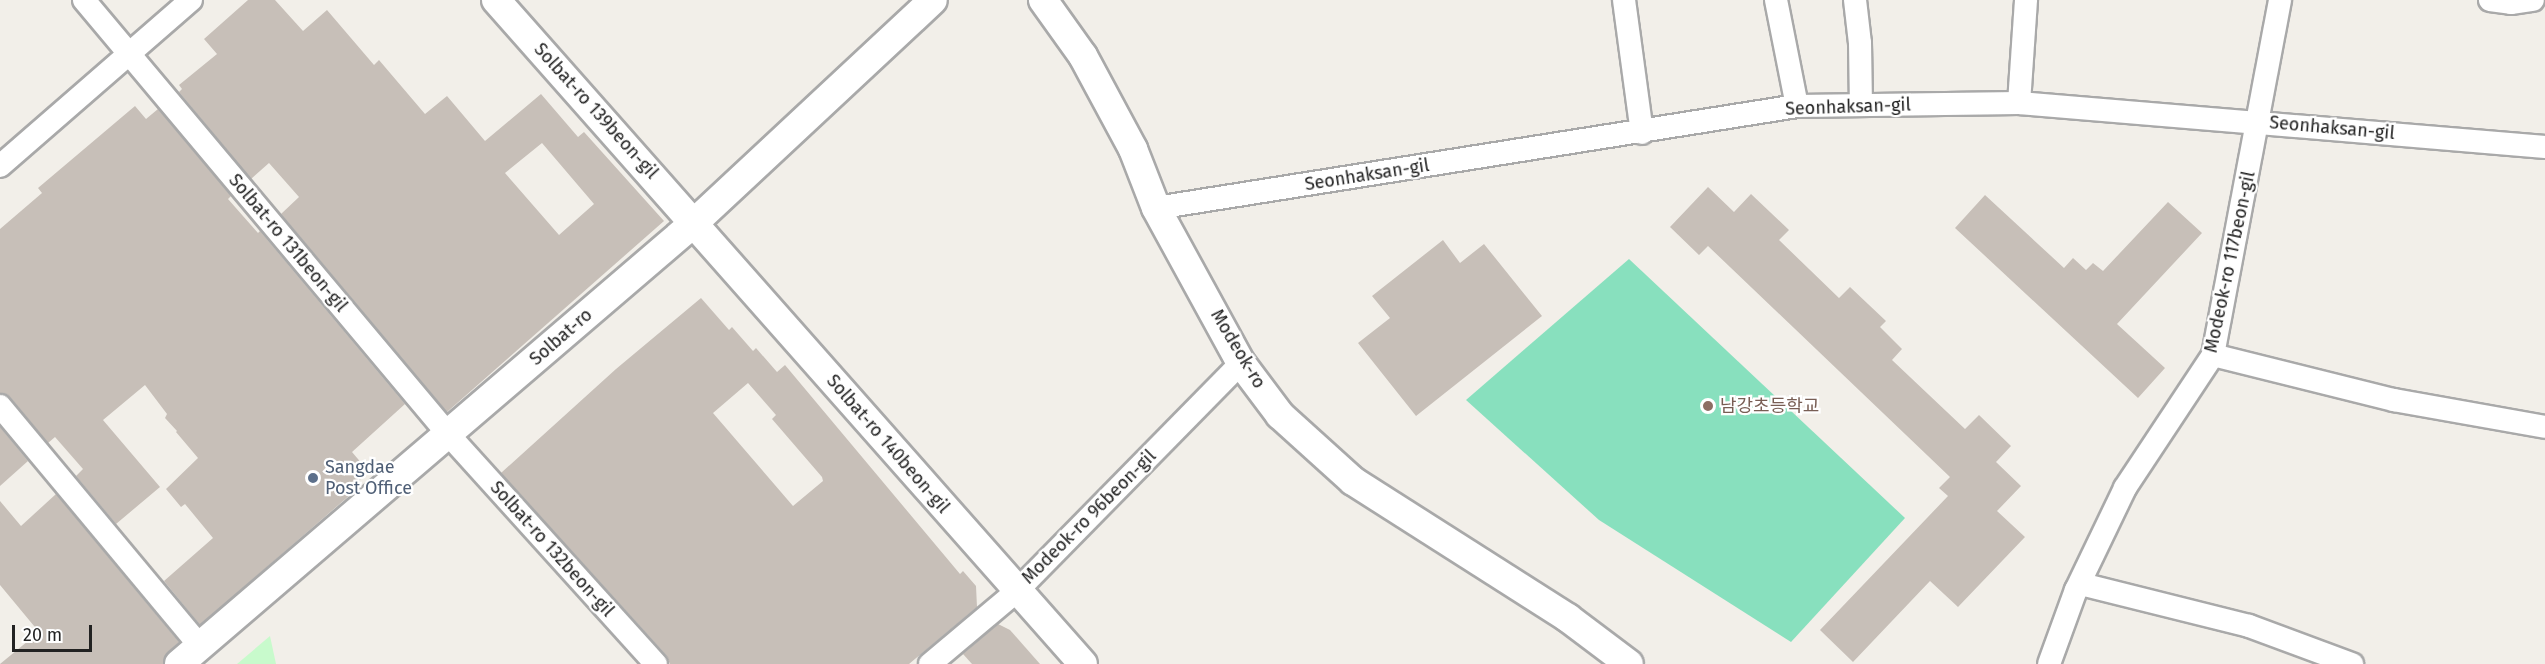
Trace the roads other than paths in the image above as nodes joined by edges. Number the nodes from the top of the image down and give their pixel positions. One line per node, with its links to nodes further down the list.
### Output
1 (84, 0): 15 (street, Solbat-ro 131beon-gil)
2 (191, 0): 15 (street)
3 (496, 0): 24 (street, Solbat-ro 139beon-gil)
4 (933, 0): 24 (street, Solbat-ro)
5 (1043, 0): 23 (street, Modeok-ro)
6 (1624, 0): 20 (street)
7 (1776, 0): 18 (street)
8 (1855, 0): 17 (street)
9 (2026, 0): 16 (street)
10 (2280, 0): 19 (street, Modeok-ro 117beon-gil)
11 (2490, 0): 12 (street)
12 (2533, 0)
13 (2540, 0): 14 (street)
14 (2545, 5)
15 (129, 52): 22 (street); 29 (street, Solbat-ro 131beon-gil)
16 (2019, 103): 17 (street, Seonhaksan-gil); 19 (street, Seonhaksan-gil)
17 (1861, 105): 18 (street, Seonhaksan-gil)
18 (1797, 106): 20 (street, Seonhaksan-gil)
19 (2259, 121): 21 (street, Seonhaksan-gil); 25 (street, Modeok-ro 117beon-gil)
20 (1642, 133): 23 (street, Seonhaksan-gil)
21 (2545, 147)
22 (0, 166)
23 (1156, 208): 26 (street, Modeok-ro)
24 (695, 222): 29 (street, Solbat-ro); 31 (street, Solbat-ro 140beon-gil)
25 (2213, 355): 28 (street); 30 (street, Modeok-ro 117beon-gil)
26 (1241, 363): 31 (street, Modeok-ro 96beon-gil); 36 (street, Modeok-ro)
27 (0, 406): 32 (street)
28 (2545, 427)
29 (448, 435): 32 (street, Solbat-ro); 33 (street, Solbat-ro 132beon-gil)
30 (2081, 584): 37 (street, Modeok-ro 117beon-gil); 38 (street)
31 (1017, 591): 34 (street, Modeok-ro 96beon-gil); 35 (street, Solbat-ro 140beon-gil)
32 (189, 655)
33 (656, 664)
34 (930, 664)
35 (1083, 664)
36 (1629, 664)
37 (2049, 664)
38 (2352, 664)

